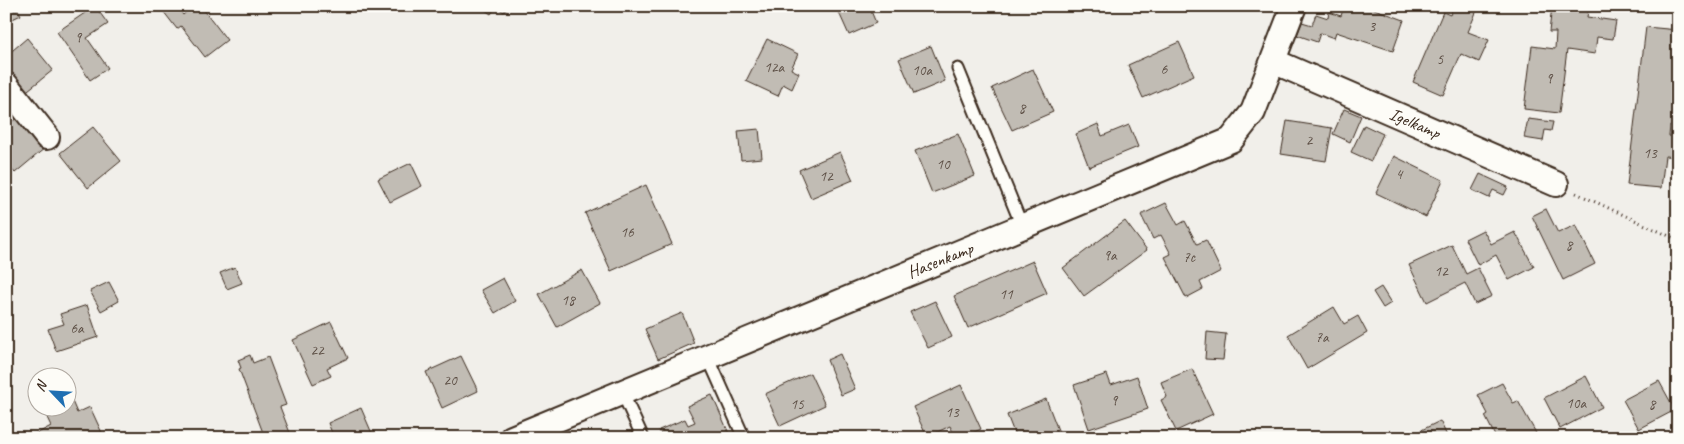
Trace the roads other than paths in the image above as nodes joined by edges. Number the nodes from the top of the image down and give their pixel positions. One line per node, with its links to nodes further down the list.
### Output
1 (1294, 6): 2 (street, Hasenkamp)
2 (1273, 61): 6 (street, Igelkamp); 7 (street, Hasenkamp)
3 (958, 69): 7 (lane)
4 (6, 85): 5 (street)
5 (47, 137)
6 (1556, 184)
7 (1022, 226): 8 (street, Hasenkamp)
8 (708, 357): 9 (street, Hasenkamp); 12 (lane)
9 (622, 392): 10 (street, Hasenkamp); 11 (lane)
10 (512, 438)
11 (643, 438)
12 (744, 438)

